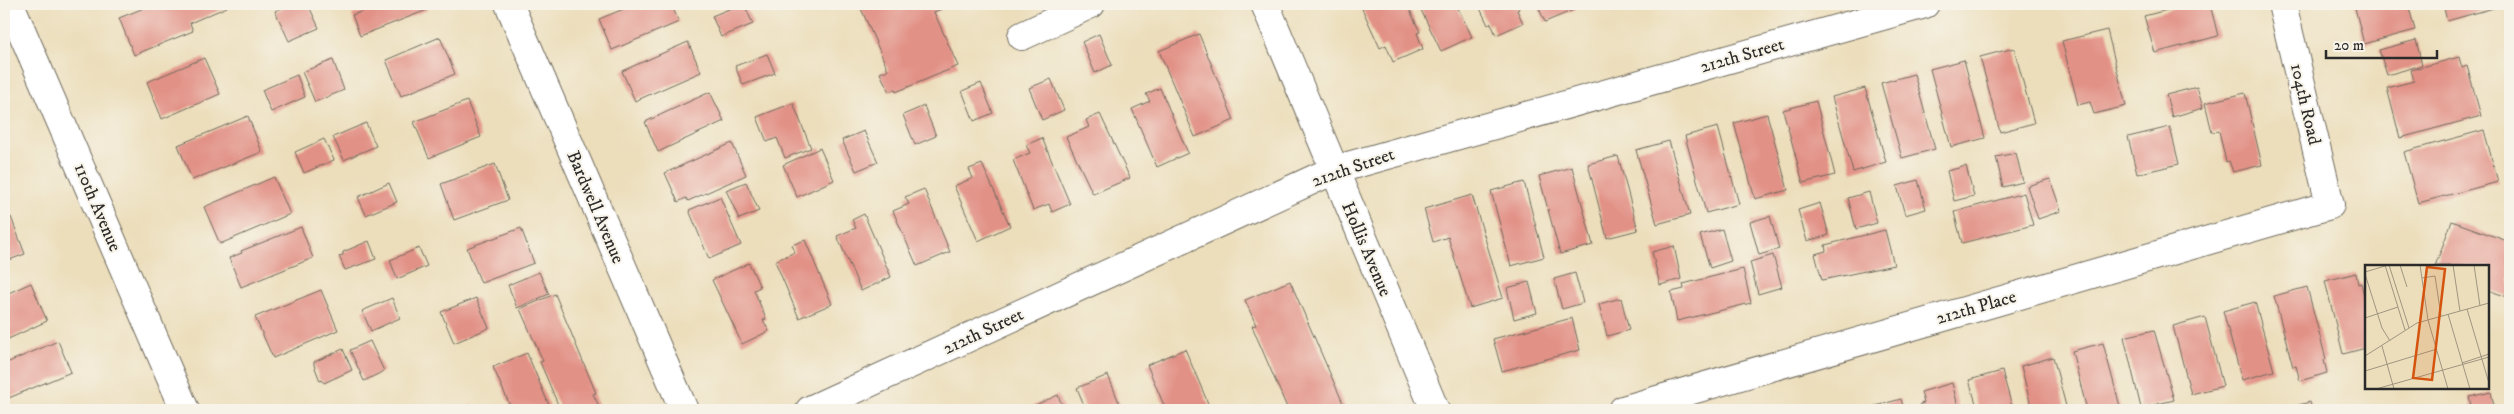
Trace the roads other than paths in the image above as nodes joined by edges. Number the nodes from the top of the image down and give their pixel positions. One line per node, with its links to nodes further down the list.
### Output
1 (10, 4): 10 (street, 110th Avenue)
2 (509, 4): 11 (street, Bardwell Avenue)
3 (1091, 4): 7 (street)
4 (1265, 4): 8 (street, Hollis Avenue)
5 (1925, 4): 8 (street, 212th Street)
6 (2282, 4): 9 (street, 104th Road)
7 (1022, 36)
8 (1334, 170): 12 (street, 212th Street); 13 (street, Hollis Avenue)
9 (2330, 204): 14 (street, 212th Place)
10 (185, 410)
11 (684, 410)
12 (810, 410)
13 (1435, 410)
14 (1623, 410)

